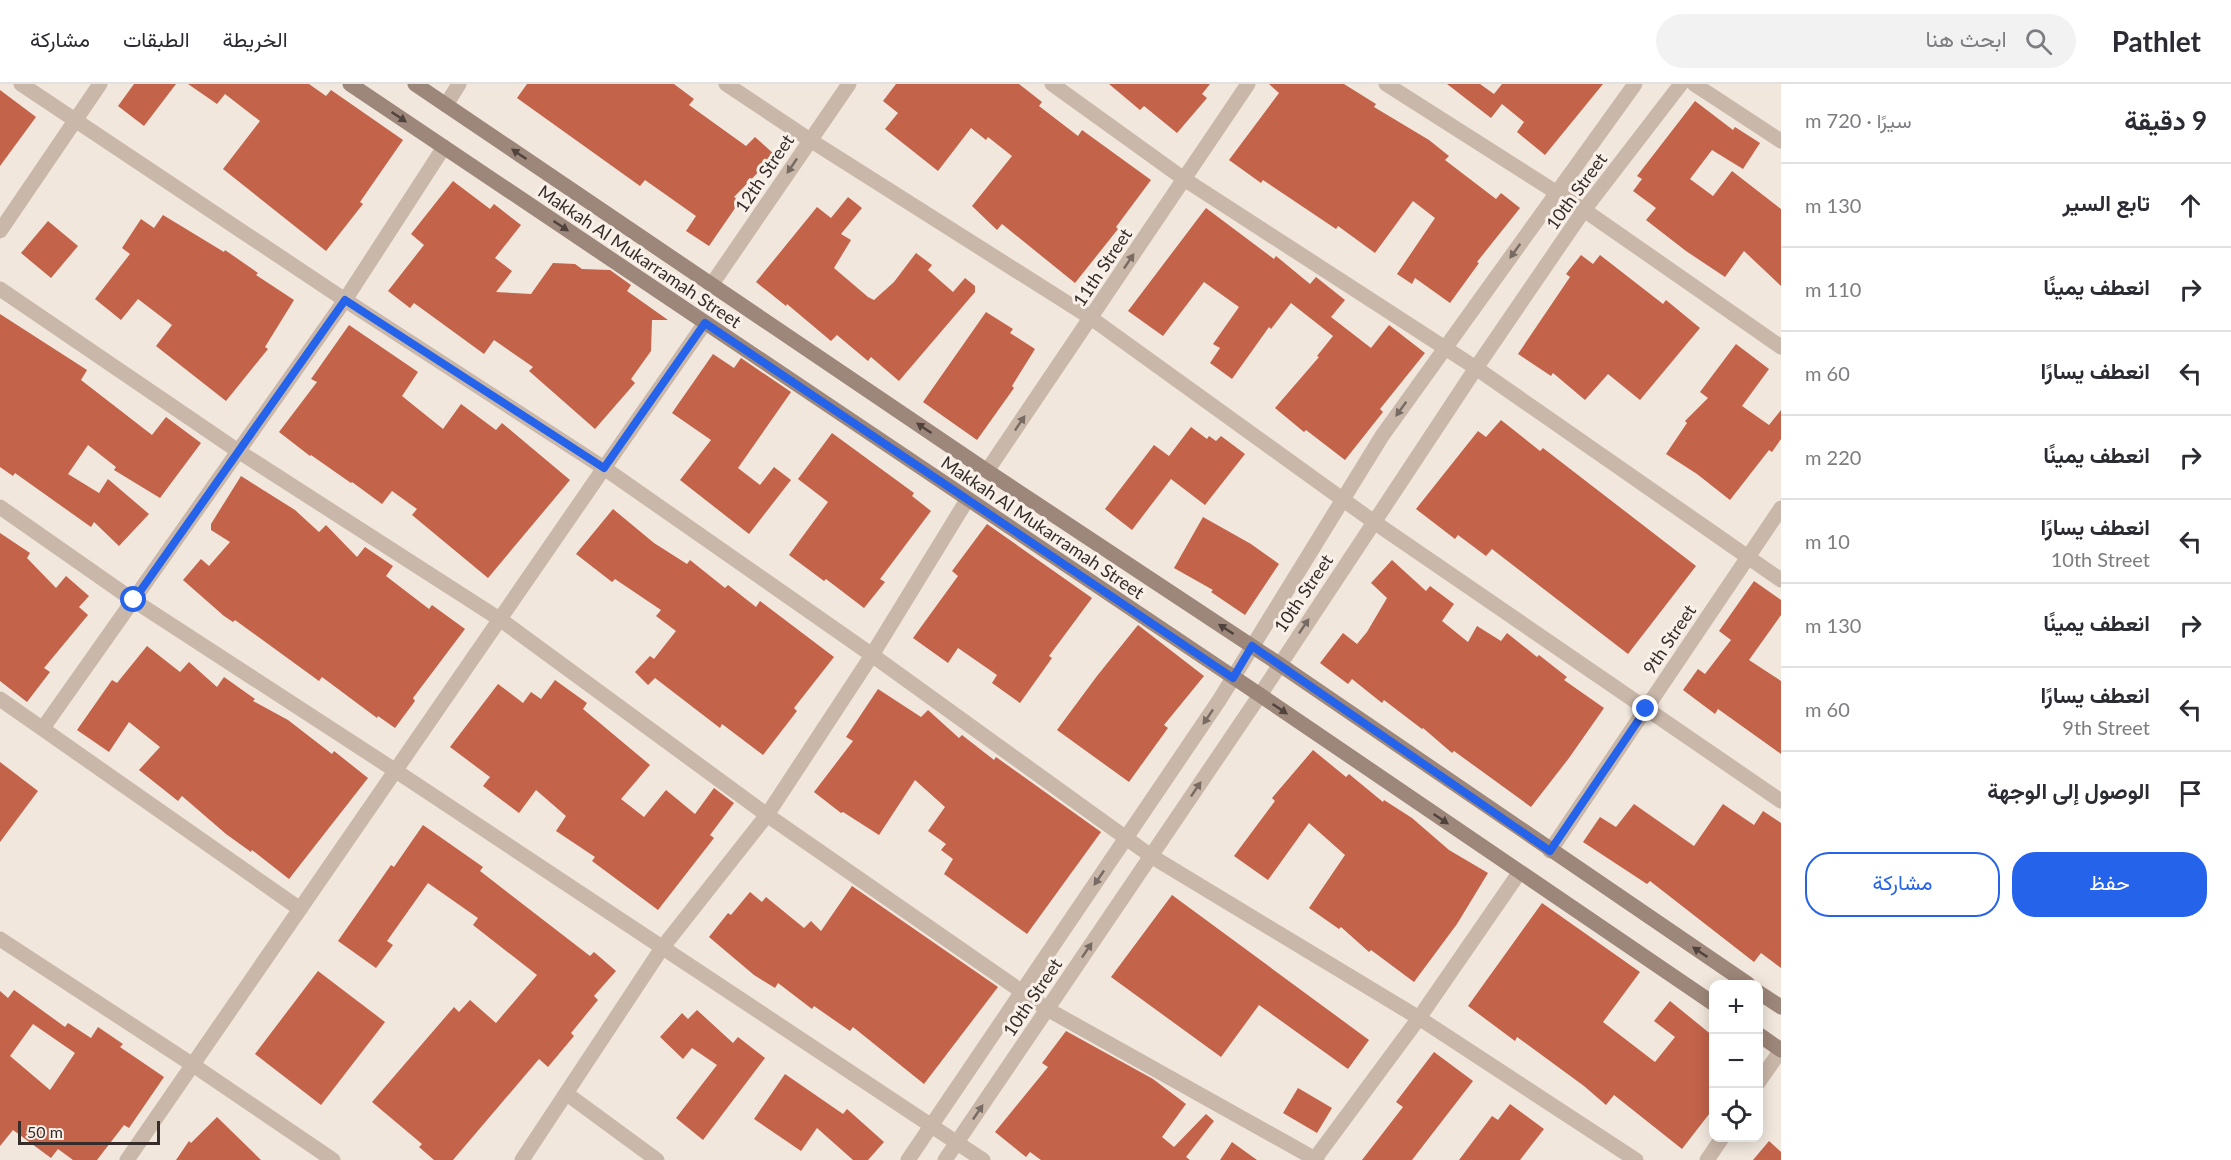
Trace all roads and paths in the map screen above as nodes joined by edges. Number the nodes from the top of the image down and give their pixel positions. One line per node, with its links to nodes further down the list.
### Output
1 (21, 84): 15 (street)
2 (100, 84): 15 (street)
3 (350, 84): 18 (main road, Makkah Al Mukarramah Street, one-way to 18)
4 (415, 84): 14 (main road, Makkah Al Mukarramah Street)
5 (459, 84): 14 (street)
6 (726, 84): 16 (street)
7 (849, 84): 16 (street, 12th Street)
8 (1052, 84): 19 (street)
9 (1248, 84): 19 (street, 11th Street)
10 (1386, 84): 20 (street)
11 (1635, 84): 20 (street, 10th Street)
12 (1681, 84): 21 (street, 10th Street)
13 (1694, 84): 17 (street)
14 (446, 105): 23 (main road, Makkah Al Mukarramah Street, one-way to 14)
15 (76, 121): 22 (street); 25 (street)
16 (810, 140): 23 (street, 12th Street, one-way to 23); 26 (street)
17 (1781, 141)
18 (444, 147): 25 (street); 27 (main road, Makkah Al Mukarramah Street, one-way to 27)
19 (1184, 179): 26 (street, 11th Street, one-way to 19); 29 (street)
20 (1557, 193): 21 (street); 29 (street, 10th Street, one-way to 29)
21 (1584, 210): 28 (street); 30 (street, 10th Street)
22 (0, 231)
23 (712, 284): 33 (main road, Makkah Al Mukarramah Street, one-way to 23)
24 (0, 288): 31 (street)
25 (345, 300): 31 (street); 32 (street)
26 (1091, 318): 33 (street, 11th Street, one-way to 26); 35 (street)
27 (705, 323): 32 (street); 34 (main road, Makkah Al Mukarramah Street)
28 (1781, 347)
29 (1445, 348): 30 (street); 35 (street, 10th Street, one-way to 35)
30 (1476, 368): 38 (street, 10th Street); 39 (street)
31 (238, 451): 41 (street); 42 (street)
32 (604, 468): 42 (street); 44 (street)
33 (987, 471): 43 (main road, Makkah Al Mukarramah Street, one-way to 33)
34 (967, 500): 44 (street); 46 (main road, Makkah Al Mukarramah Street)
35 (1343, 500): 38 (street); 43 (street, 10th Street)
36 (0, 507): 41 (street)
37 (1781, 508): 39 (street, 9th Street)
38 (1374, 522): 45 (street, 10th Street, one-way to 38); 49 (street)
39 (1747, 558): 40 (street); 49 (street, 9th Street)
40 (1781, 580)
41 (134, 600): 50 (street); 51 (street)
42 (501, 620): 51 (street); 53 (street)
43 (1252, 646): 45 (main road, Makkah Al Mukarramah Street); 46 (street, 10th Street)
44 (872, 656): 53 (street); 54 (street)
45 (1279, 664): 47 (street, 10th Street); 55 (main road, Makkah Al Mukarramah Street)
46 (1233, 678): 47 (main road, Makkah Al Mukarramah Street); 54 (street, 10th Street, one-way to 54)
47 (1260, 695): 56 (street, 10th Street, one-way to 47); 57 (main road, Makkah Al Mukarramah Street, one-way to 57)
48 (0, 699): 50 (street)
49 (1646, 709): 52 (street); 55 (street, 9th Street)
50 (43, 728): 58 (street)
51 (396, 771): 58 (street); 60 (street)
52 (1781, 801)
53 (767, 815): 60 (street); 62 (street)
54 (1126, 838): 56 (street); 62 (street, 10th Street, one-way to 62)
55 (1550, 851): 61 (main road, Makkah Al Mukarramah Street, one-way to 55)
56 (1151, 856): 66 (street, 10th Street, one-way to 56); 67 (street)
57 (1519, 873): 64 (main road, Makkah Al Mukarramah Street); 67 (street)
58 (300, 909): 70 (street)
59 (0, 939): 70 (street)
60 (662, 948): 72 (street); 73 (street)
61 (1742, 980)
62 (1022, 991): 66 (street); 73 (street, 10th Street)
63 (1763, 995): 65 (main road)
64 (1709, 1001)
65 (1781, 1007)
66 (1047, 1009): 75 (street, 10th Street, one-way to 66); 83 (street)
67 (1419, 1018): 83 (street); 84 (street)
68 (1763, 1037): 69 (main road)
69 (1781, 1050): 71 (street)
70 (193, 1065): 76 (street); 77 (street)
71 (1763, 1076)
72 (567, 1094): 78 (street); 79 (street)
73 (931, 1126): 75 (street); 80 (street, 10th Street)
74 (1719, 1142): 85 (street)
75 (957, 1143): 81 (street, 10th Street); 82 (street)
76 (127, 1160)
77 (333, 1160)
78 (522, 1160)
79 (657, 1160)
80 (908, 1160)
81 (945, 1160)
82 (983, 1160)
83 (1316, 1160)
84 (1636, 1160)
85 (1707, 1160)

